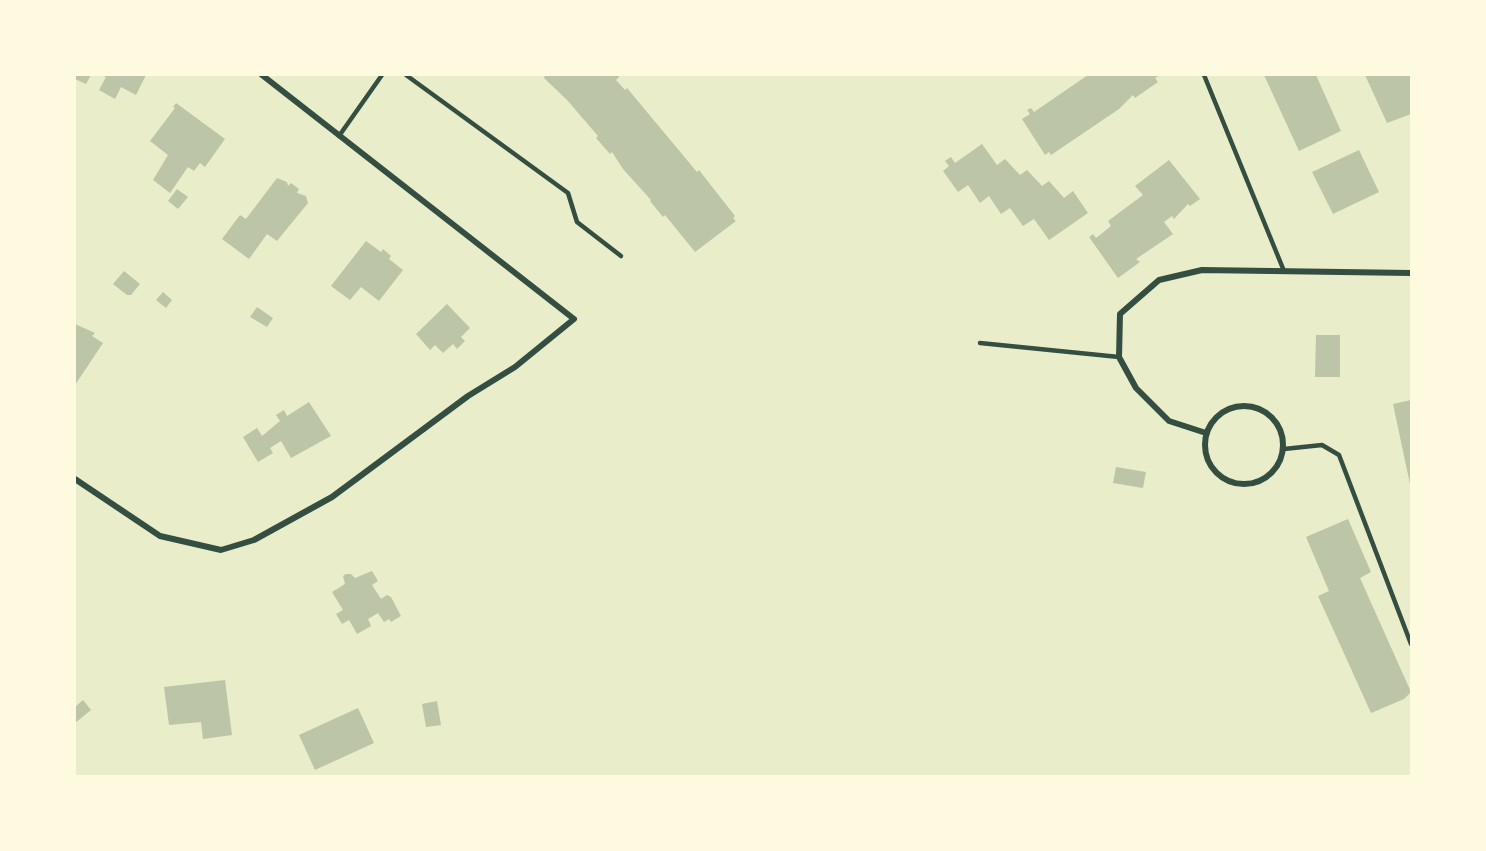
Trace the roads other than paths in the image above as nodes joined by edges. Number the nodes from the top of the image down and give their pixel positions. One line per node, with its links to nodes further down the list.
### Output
1 (262, 75): 5 (street)
2 (382, 75): 5 (lane)
3 (406, 75): 6 (lane)
4 (1204, 75): 7 (lane)
5 (339, 136): 13 (street)
6 (621, 256)
7 (1284, 271): 8 (street); 10 (street)
8 (1411, 273)
9 (981, 343): 10 (lane)
10 (1119, 357): 11 (street)
11 (1206, 433): 12 (street); 12 (street)
12 (1284, 449): 14 (lane)
13 (75, 479)
14 (1411, 644)

